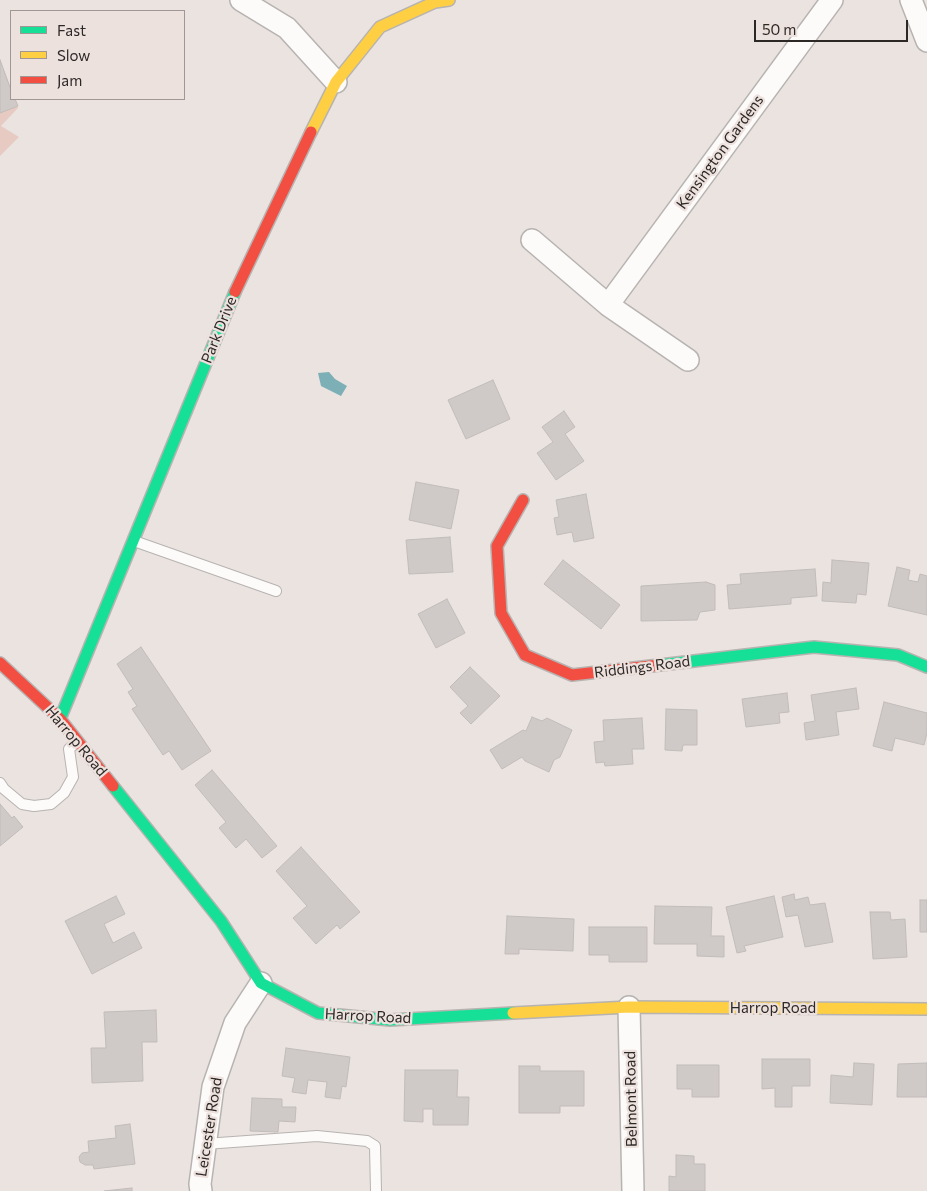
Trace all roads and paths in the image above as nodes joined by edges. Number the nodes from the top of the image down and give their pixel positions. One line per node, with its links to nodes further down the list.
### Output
1 (241, 0): 6 (street)
2 (449, 0): 6 (street, Park Drive)
3 (832, 0): 8 (street, Kensington Gardens)
4 (911, 0): 5 (street)
5 (927, 41)
6 (336, 82): 11 (street, Park Drive)
7 (532, 240): 8 (street)
8 (608, 305): 9 (street)
9 (688, 360)
10 (523, 500): 14 (street, Riddings Road)
11 (133, 541): 12 (lane); 15 (street, Park Drive)
12 (276, 591)
13 (0, 663): 15 (street, Harrop Road)
14 (927, 667)
15 (60, 719): 16 (street, Harrop Road)
16 (77, 740): 17 (lane); 18 (street, Harrop Road)
17 (0, 783)
18 (261, 983): 19 (street, Harrop Road); 21 (street, Leicester Road)
19 (629, 1007): 20 (street, Harrop Road); 24 (street, Belmont Road)
20 (927, 1009)
21 (205, 1144): 22 (street, Leicester Road); 23 (lane)
22 (201, 1191)
23 (376, 1191)
24 (633, 1191)

